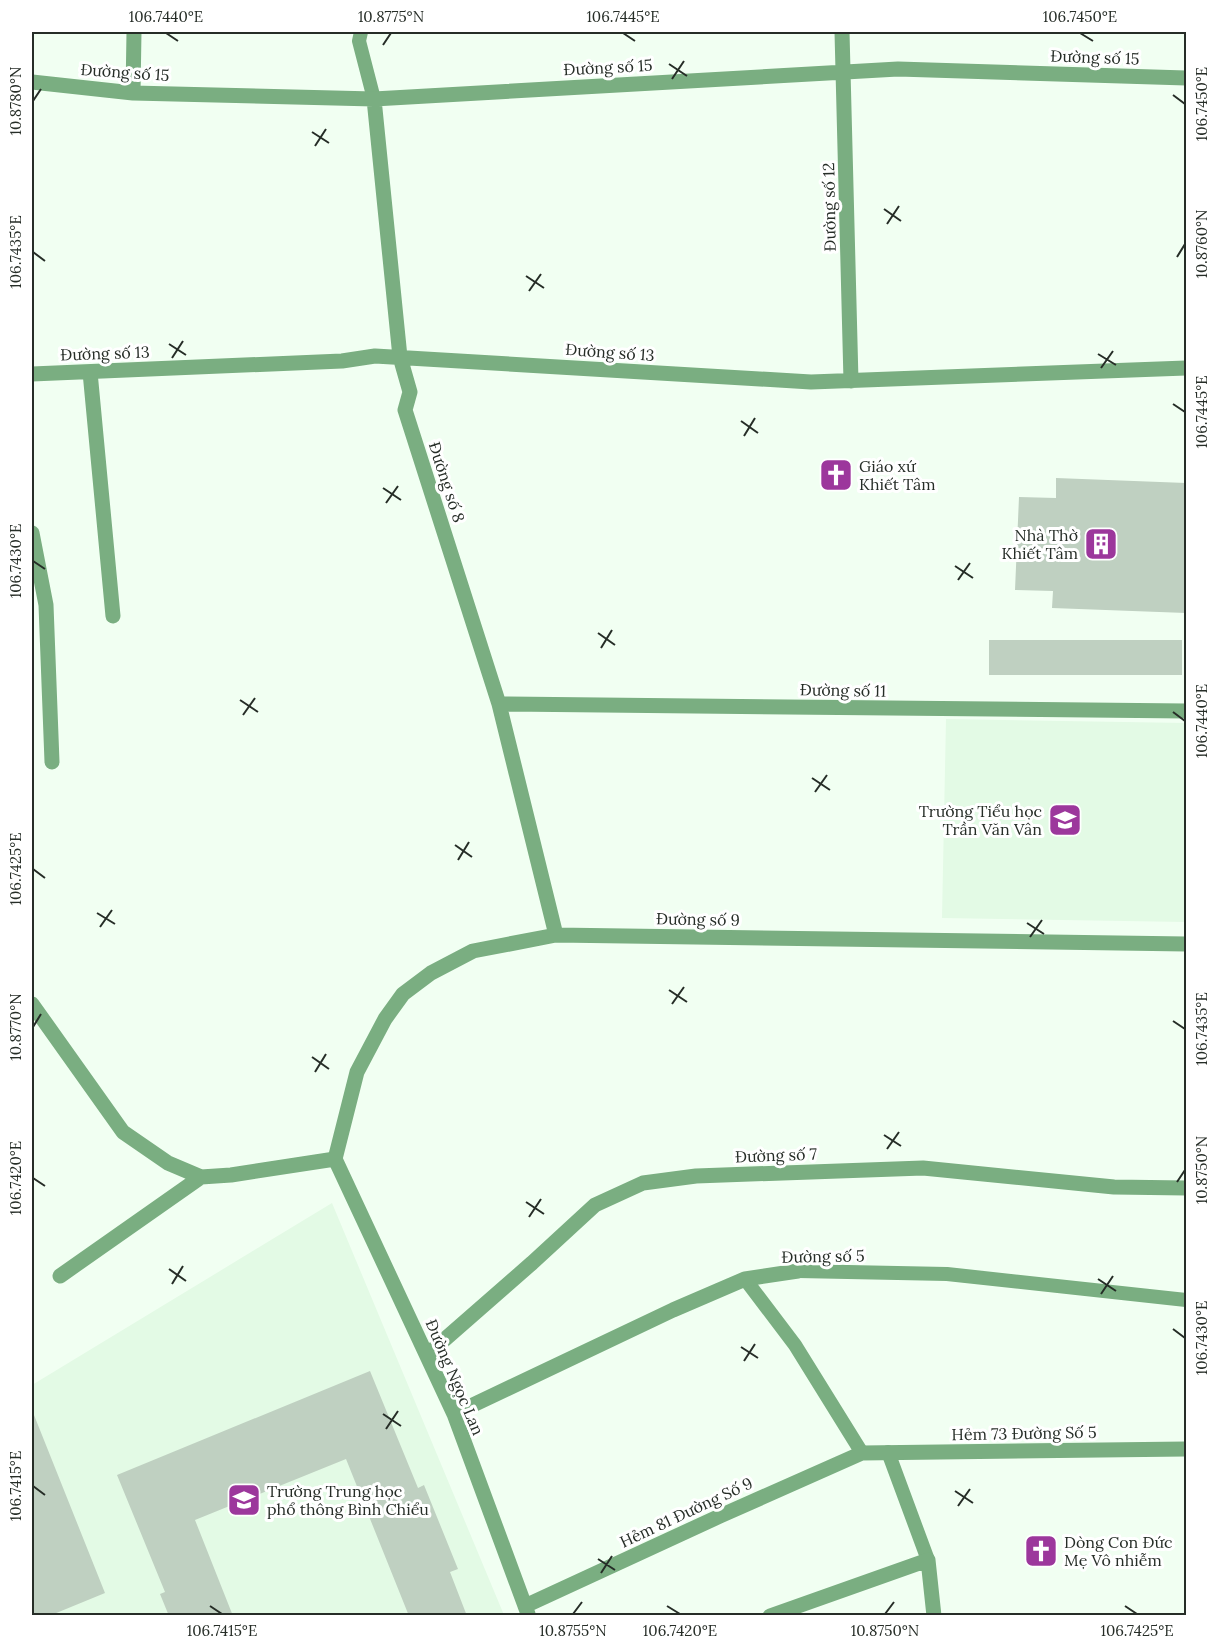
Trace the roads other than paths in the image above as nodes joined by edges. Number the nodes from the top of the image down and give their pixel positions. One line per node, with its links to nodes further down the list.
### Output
1 (134, 32): 7 (street)
2 (360, 32): 8 (lane, Đường số 8)
3 (842, 32): 4 (street, Đường số 12)
4 (843, 71): 5 (street, Đường số 15); 8 (street, Đường số 15); 13 (street, Đường số 12)
5 (1186, 78)
6 (32, 82): 7 (street, Đường số 15)
7 (134, 93): 8 (street, Đường số 15)
8 (374, 99): 9 (street, Đường số 8)
9 (400, 357): 11 (street, Đường số 13); 13 (street, Đường số 13); 16 (street, Đường số 8)
10 (1186, 368): 13 (street, Đường số 13)
11 (90, 372): 12 (street, Đường số 13); 15 (street)
12 (32, 374)
13 (851, 381)
14 (32, 533): 18 (street)
15 (113, 616)
16 (500, 704): 17 (street, Đường số 11); 19 (street, Đường số 8)
17 (1186, 711)
18 (52, 762)
19 (556, 935): 20 (street, Đường số 9); 22 (street, Đường số 9)
20 (1186, 944)
21 (32, 1004): 23 (street)
22 (334, 1159): 23 (street); 29 (street, Đường Ngọc Lan)
23 (201, 1177): 26 (street)
24 (1186, 1188): 29 (street, Đường số 7)
25 (798, 1271): 27 (street, Đường số 5); 28 (lane, Đường số 5)
26 (60, 1276)
27 (745, 1279): 30 (street, Đường số 5); 33 (lane)
28 (1186, 1300)
29 (428, 1354): 30 (street, Đường Ngọc Lan)
30 (454, 1414): 35 (street, Đường Ngọc Lan)
31 (1186, 1449): 32 (street, Hẻm 73 Đường Số 5)
32 (888, 1452): 33 (street, Hẻm 73 Đường Số 5); 34 (lane)
33 (862, 1453): 35 (street, Hẻm 81 Đường Số 9)
34 (928, 1560): 36 (street); 37 (street)
35 (527, 1611)
36 (770, 1616)
37 (934, 1616)

